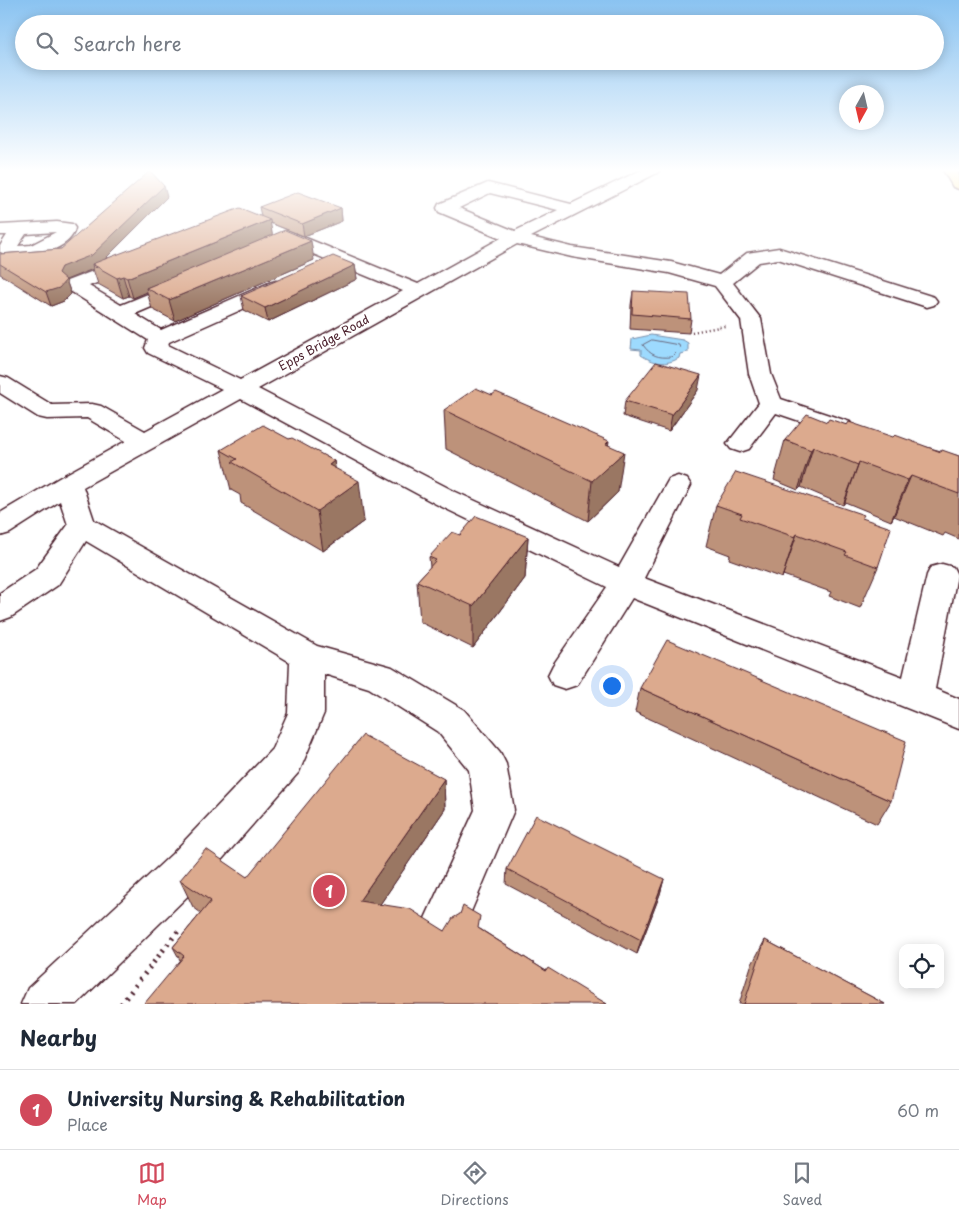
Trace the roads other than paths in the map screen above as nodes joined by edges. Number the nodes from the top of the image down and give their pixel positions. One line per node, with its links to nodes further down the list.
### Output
1 (466, 217): 6 (street)
2 (557, 217): 6 (street, Epps Bridge Road)
3 (21, 229): 5 (street)
4 (217, 229): 7 (street)
5 (0, 230)
6 (515, 238): 12 (street); 13 (street, Epps Bridge Road)
7 (293, 239): 8 (street); 10 (street)
8 (266, 251)
9 (146, 257): 15 (street)
10 (339, 258): 13 (street); 16 (street)
11 (202, 278): 15 (street)
12 (722, 282): 14 (street); 19 (street)
13 (419, 291): 18 (street, Epps Bridge Road)
14 (927, 301)
15 (119, 313): 16 (street)
16 (160, 338): 18 (street)
17 (0, 383): 21 (street)
18 (240, 389): 21 (street, Epps Bridge Road); 28 (street)
19 (771, 403): 20 (street); 22 (street)
20 (861, 434)
21 (146, 442): 23 (street, Epps Bridge Road)
22 (740, 444)
23 (68, 484): 25 (street, Epps Bridge Road); 26 (street)
24 (678, 485): 28 (street)
25 (0, 526)
26 (82, 526): 29 (street); 30 (street)
27 (942, 575): 32 (street)
28 (626, 583): 31 (street); 32 (street)
29 (0, 609)
30 (307, 656): 34 (street); 35 (street)
31 (565, 675)
32 (916, 697): 33 (street)
33 (959, 714)
34 (444, 925)
35 (44, 1004)

